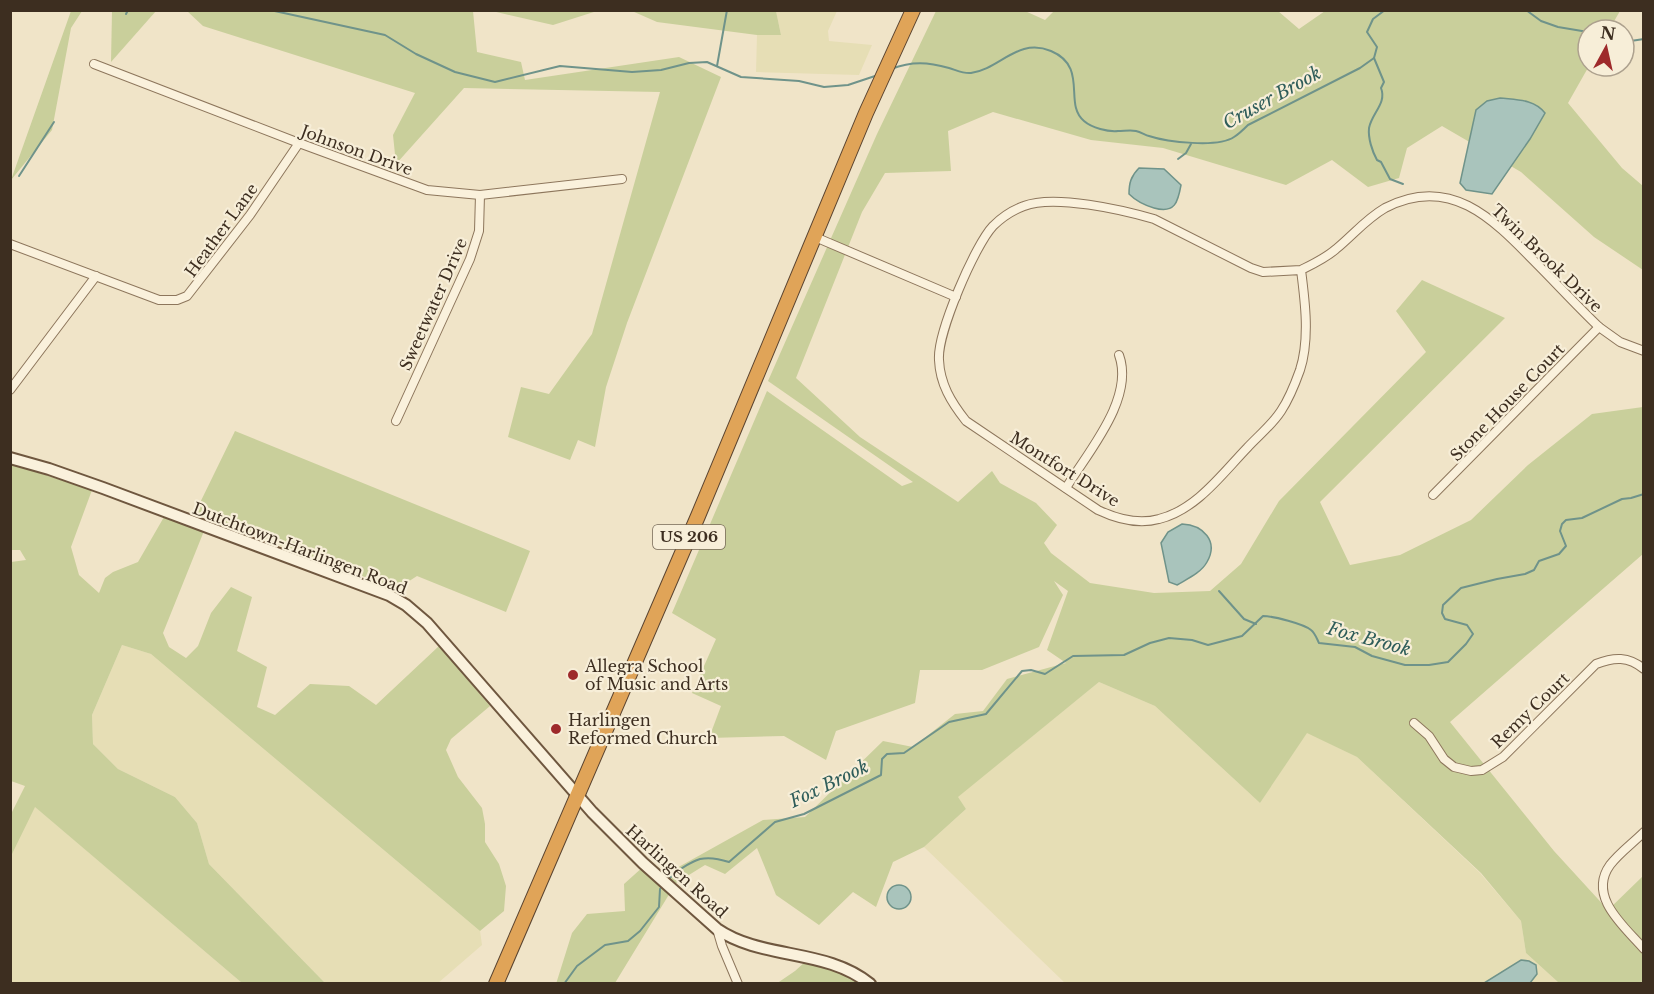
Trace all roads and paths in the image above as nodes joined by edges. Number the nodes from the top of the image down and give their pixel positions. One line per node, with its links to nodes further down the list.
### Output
1 (913, 10): 6 (highway, US 206)
2 (94, 64): 3 (street, Johnson Drive)
3 (299, 143): 5 (street, Johnson Drive); 10 (street, Heather Lane)
4 (622, 179): 5 (street, Johnson Drive)
5 (480, 195): 16 (street, Sweetwater Drive)
6 (815, 237): 11 (street); 22 (highway, US 206)
7 (10, 244): 10 (street, Heather Lane)
8 (1335, 250): 9 (street, Montfort Drive); 12 (street, Twin Brook Drive)
9 (1301, 270): 11 (street, Montfort Drive); 18 (street, Montfort Drive)
10 (96, 276): 15 (street)
11 (956, 297): 18 (street, Montfort Drive)
12 (1599, 327): 13 (street, Twin Brook Drive); 19 (street, Stone House Court)
13 (1644, 351)
14 (1119, 355): 18 (street)
15 (10, 390)
16 (396, 421)
17 (10, 458): 22 (street, Dutchtown-Harlingen Road)
18 (1066, 488)
19 (1433, 495)
20 (1644, 669): 21 (street, Remy Court)
21 (1414, 723)
22 (577, 795): 24 (street, Harlingen Road); 26 (highway, US 206)
23 (1644, 832): 25 (street)
24 (717, 929): 27 (street); 28 (street, Harlingen Road)
25 (1644, 949)
26 (496, 984)
27 (738, 984)
28 (870, 984)

